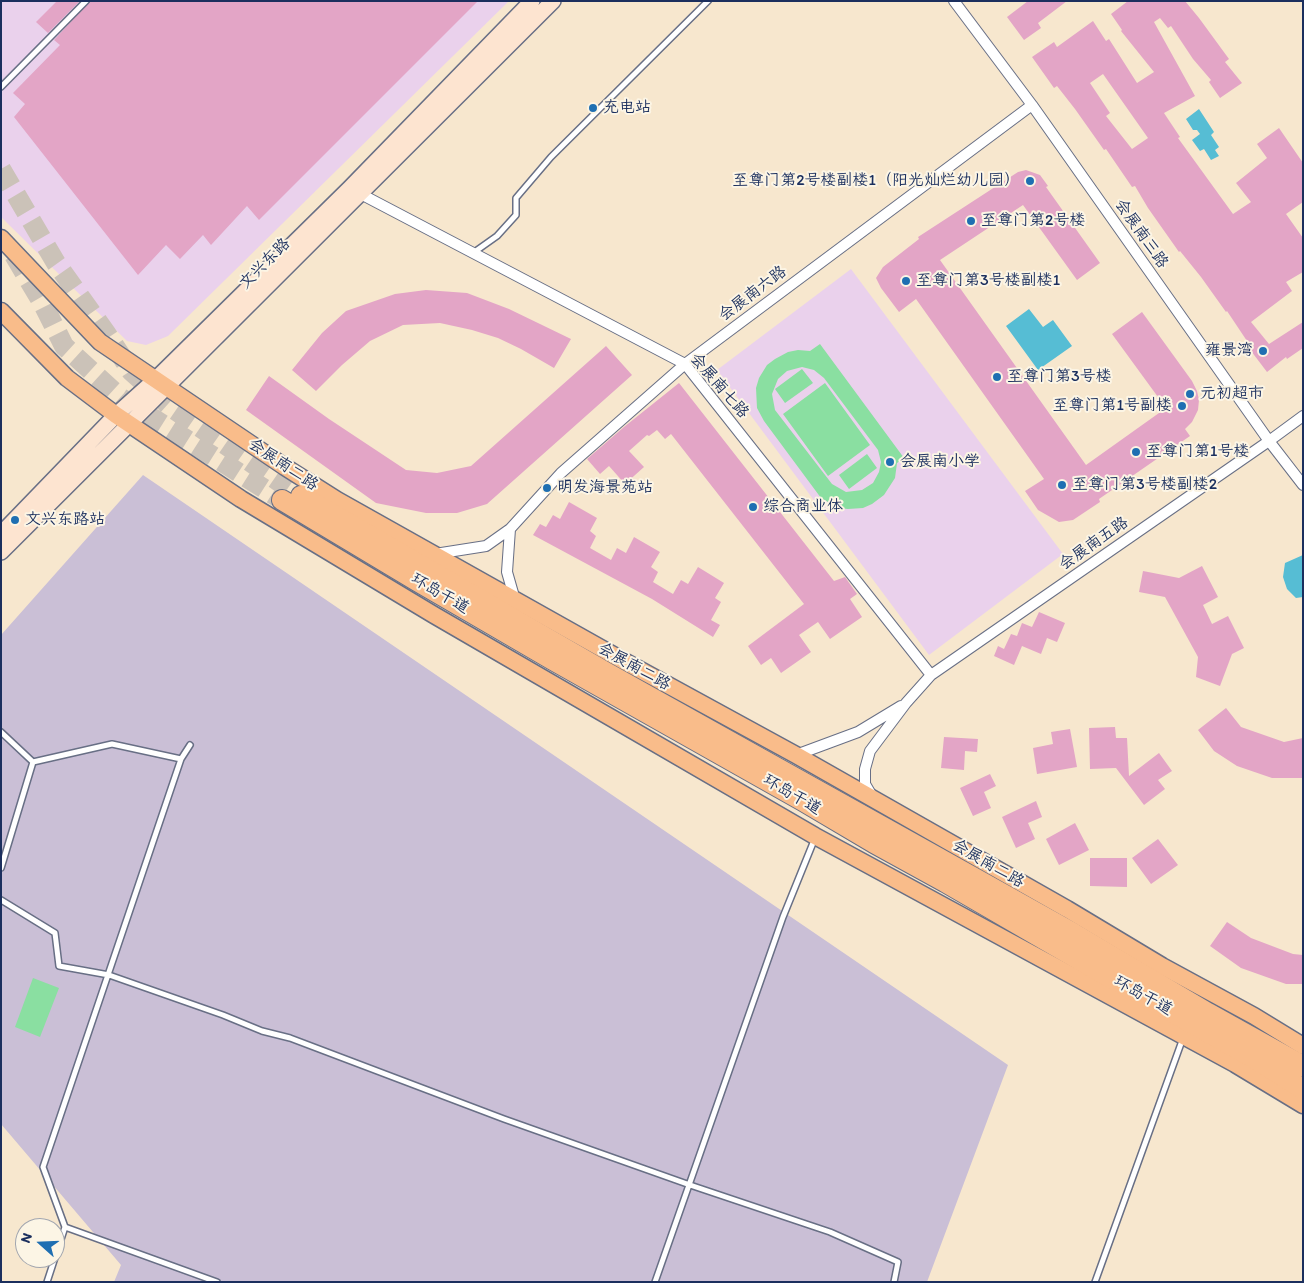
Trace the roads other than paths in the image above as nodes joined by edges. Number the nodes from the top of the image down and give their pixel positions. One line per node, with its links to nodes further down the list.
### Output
1 (86, 1): 6 (lane)
2 (532, 1): 8 (main road, 文兴东路)
3 (554, 1): 8 (main road, 文兴东路)
4 (708, 1): 10 (lane)
5 (954, 1): 7 (street, 会展南三路)
6 (1, 87)
7 (1032, 105): 12 (street, 会展南六路); 16 (street, 会展南三路)
8 (355, 191): 10 (street, 会展南七路); 13 (main road, 文兴东路)
9 (1, 238): 13 (main road, 会展南二路)
10 (473, 253): 12 (street, 会展南七路)
11 (1, 310): 15 (main road)
12 (685, 364): 18 (street, 会展南六路); 23 (street, 会展南七路)
13 (162, 382): 15 (main road, 文兴东路); 21 (main road, 会展南二路)
14 (1303, 416): 16 (street, 会展南五路)
15 (123, 419): 19 (main road, 文兴东路); 20 (main road, 文兴东路); 31 (main road)
16 (1269, 441): 17 (street, 会展南三路); 23 (street, 会展南五路)
17 (1303, 485)
18 (510, 529): 21 (street, 会展南六路); 22 (street)
19 (1, 534)
20 (1, 552)
21 (434, 555): 22 (main road, 会展南二路)
22 (515, 600): 27 (main road, 会展南二路)
23 (932, 675): 24 (street, 会展南五路)
24 (906, 703): 27 (street); 30 (street)
25 (1, 732): 29 (lane)
26 (190, 745): 28 (lane)
27 (796, 755): 30 (main road, 会展南二路)
28 (181, 759): 29 (lane); 34 (lane)
29 (33, 762): 32 (lane)
30 (874, 800): 36 (main road, 会展南二路)
31 (815, 836): 35 (main road); 40 (lane)
32 (1, 868)
33 (1, 900): 34 (lane)
34 (109, 976): 40 (lane); 41 (lane)
35 (1184, 1037): 39 (main road); 48 (lane)
36 (1303, 1046)
37 (1303, 1066): 38 (highway, 环岛干道)
38 (1303, 1089)
39 (1303, 1105)
40 (690, 1185): 46 (lane); 47 (lane)
41 (62, 1218)
42 (65, 1227): 45 (lane)
43 (52, 1268): 44 (lane)
44 (48, 1282)
45 (217, 1282)
46 (655, 1282)
47 (894, 1282)
48 (1095, 1282)

